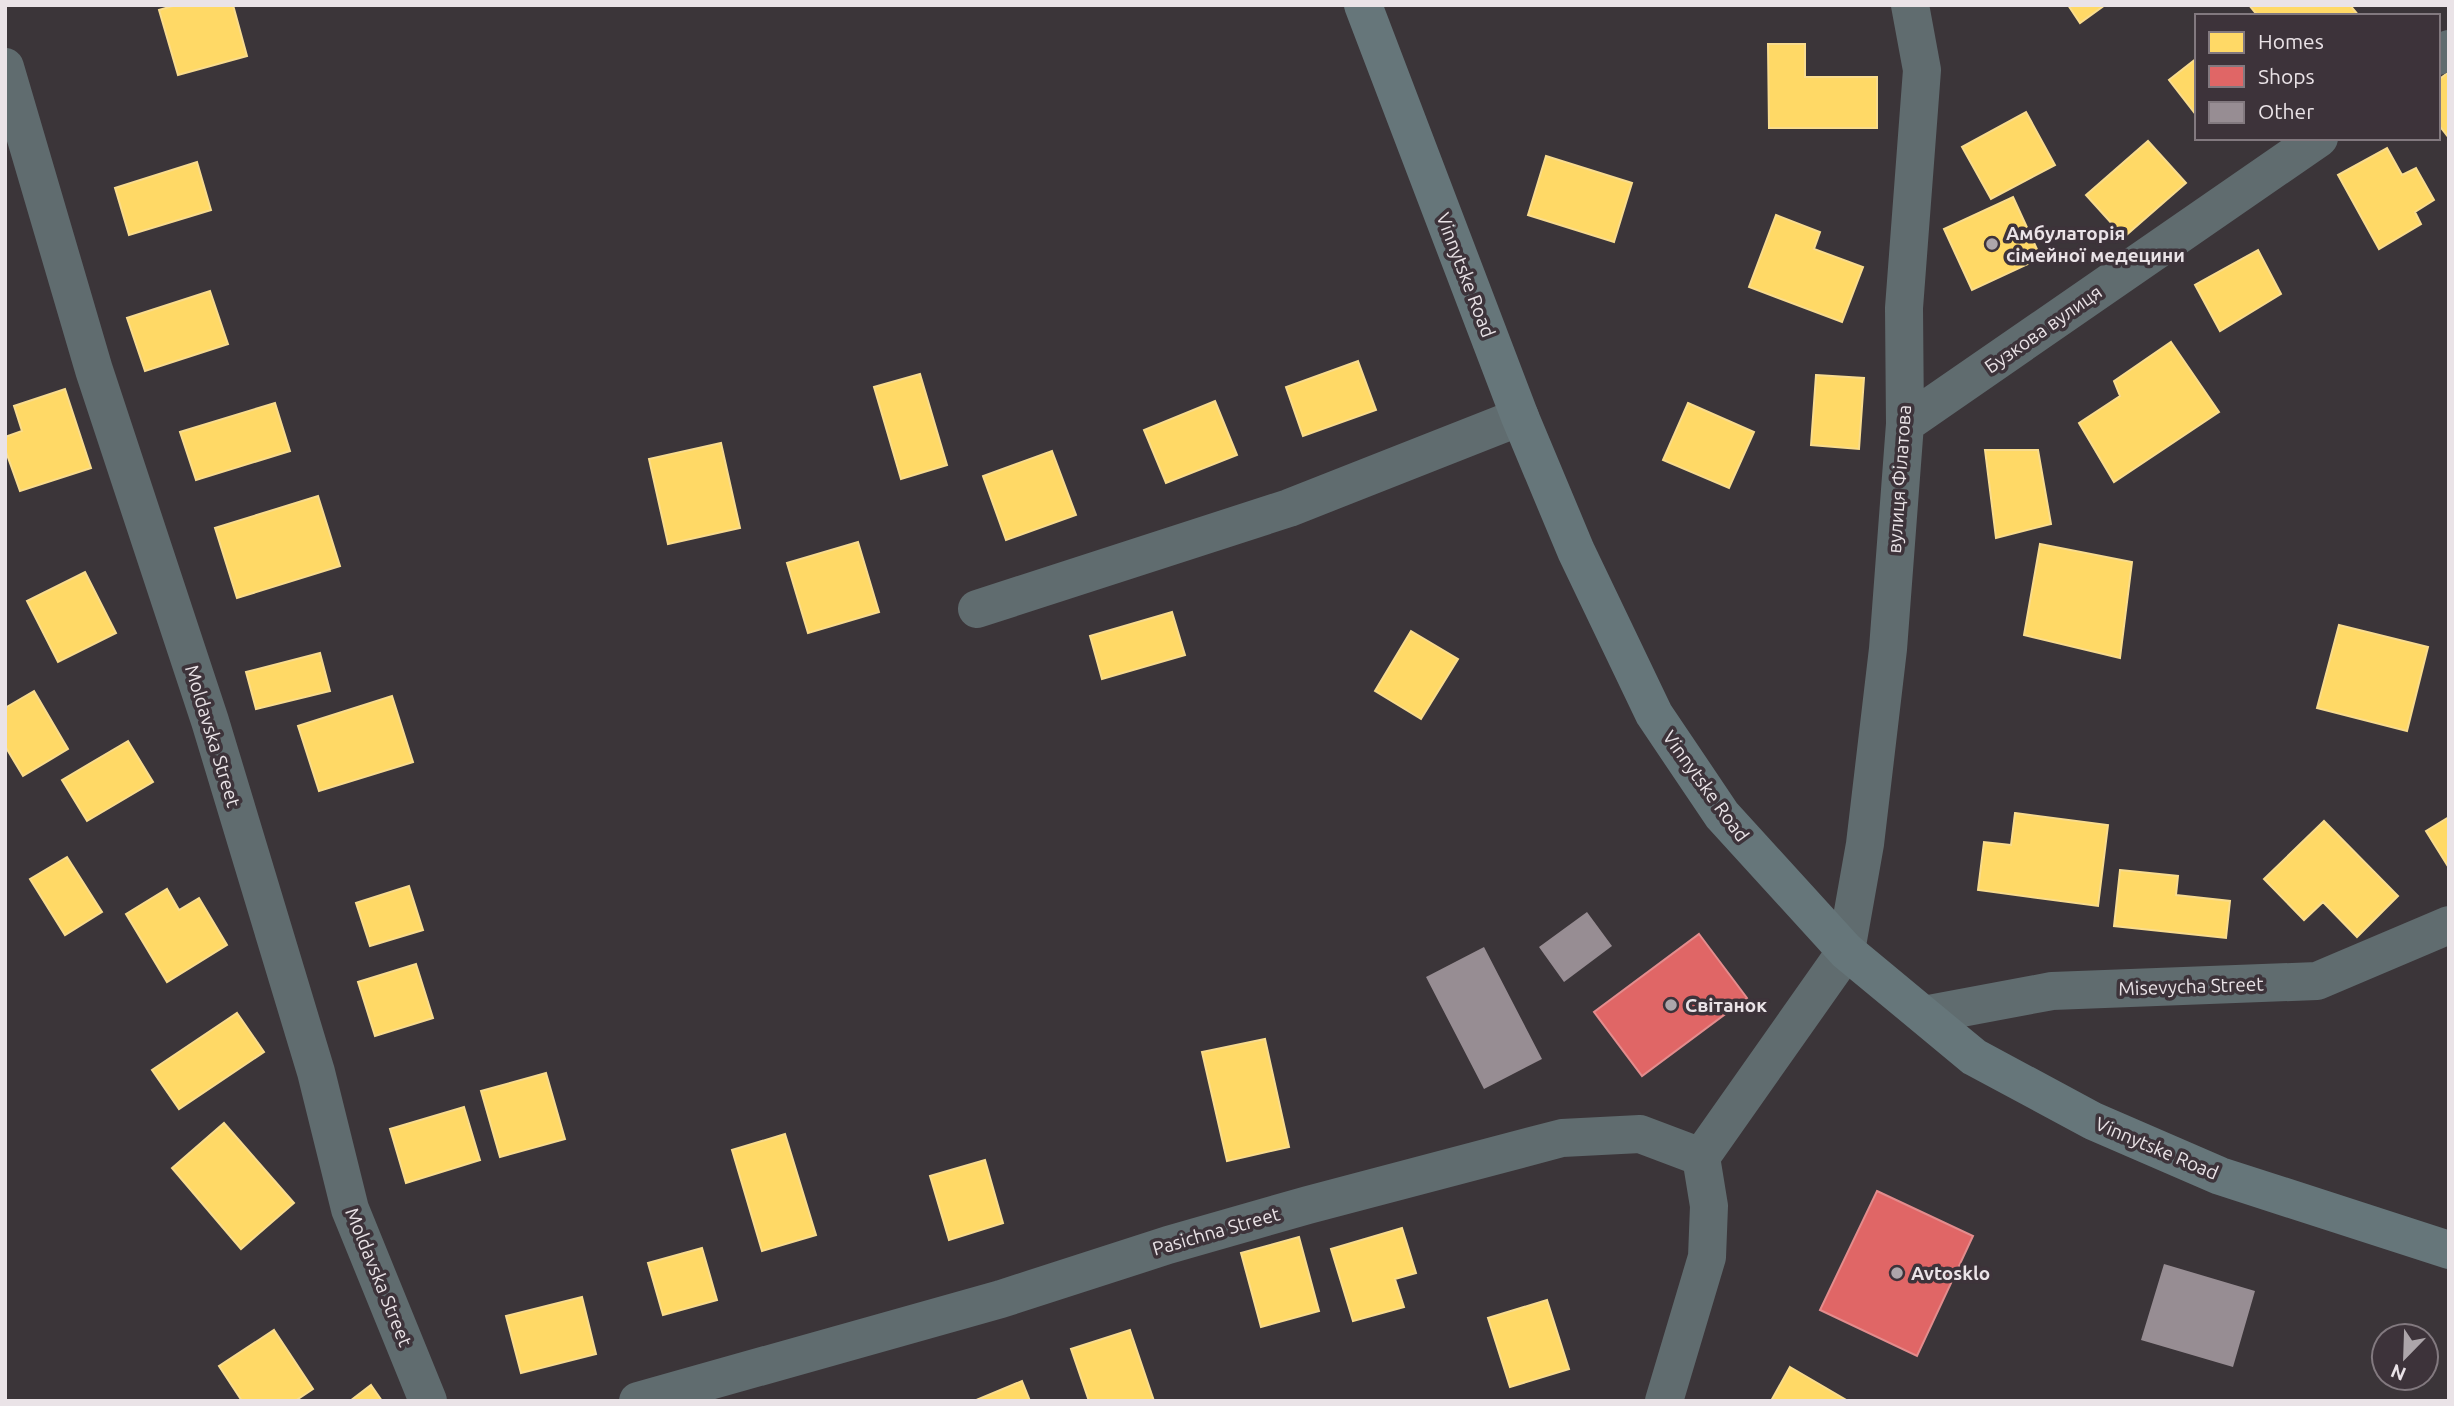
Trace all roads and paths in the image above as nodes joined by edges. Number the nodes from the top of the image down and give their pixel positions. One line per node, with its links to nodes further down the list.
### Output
1 (1363, 5): 5 (main road, Vinnytske Road)
2 (1910, 5): 6 (street, вулиця Філатова)
3 (5, 68): 13 (street, Moldavska Street)
4 (2316, 140): 6 (street, Бузкова вулиця)
5 (1520, 416): 7 (street); 9 (main road, Vinnytske Road)
6 (1905, 424): 9 (street, вулиця Філатова)
7 (977, 609)
8 (2449, 925): 10 (street, Misevycha Street)
9 (1846, 951): 10 (main road, Vinnytske Road); 11 (street)
10 (1924, 1015): 12 (main road, Vinnytske Road)
11 (1701, 1157): 14 (street, Pasichna Street); 15 (street)
12 (2449, 1250)
13 (428, 1401)
14 (638, 1401)
15 (1664, 1401)

